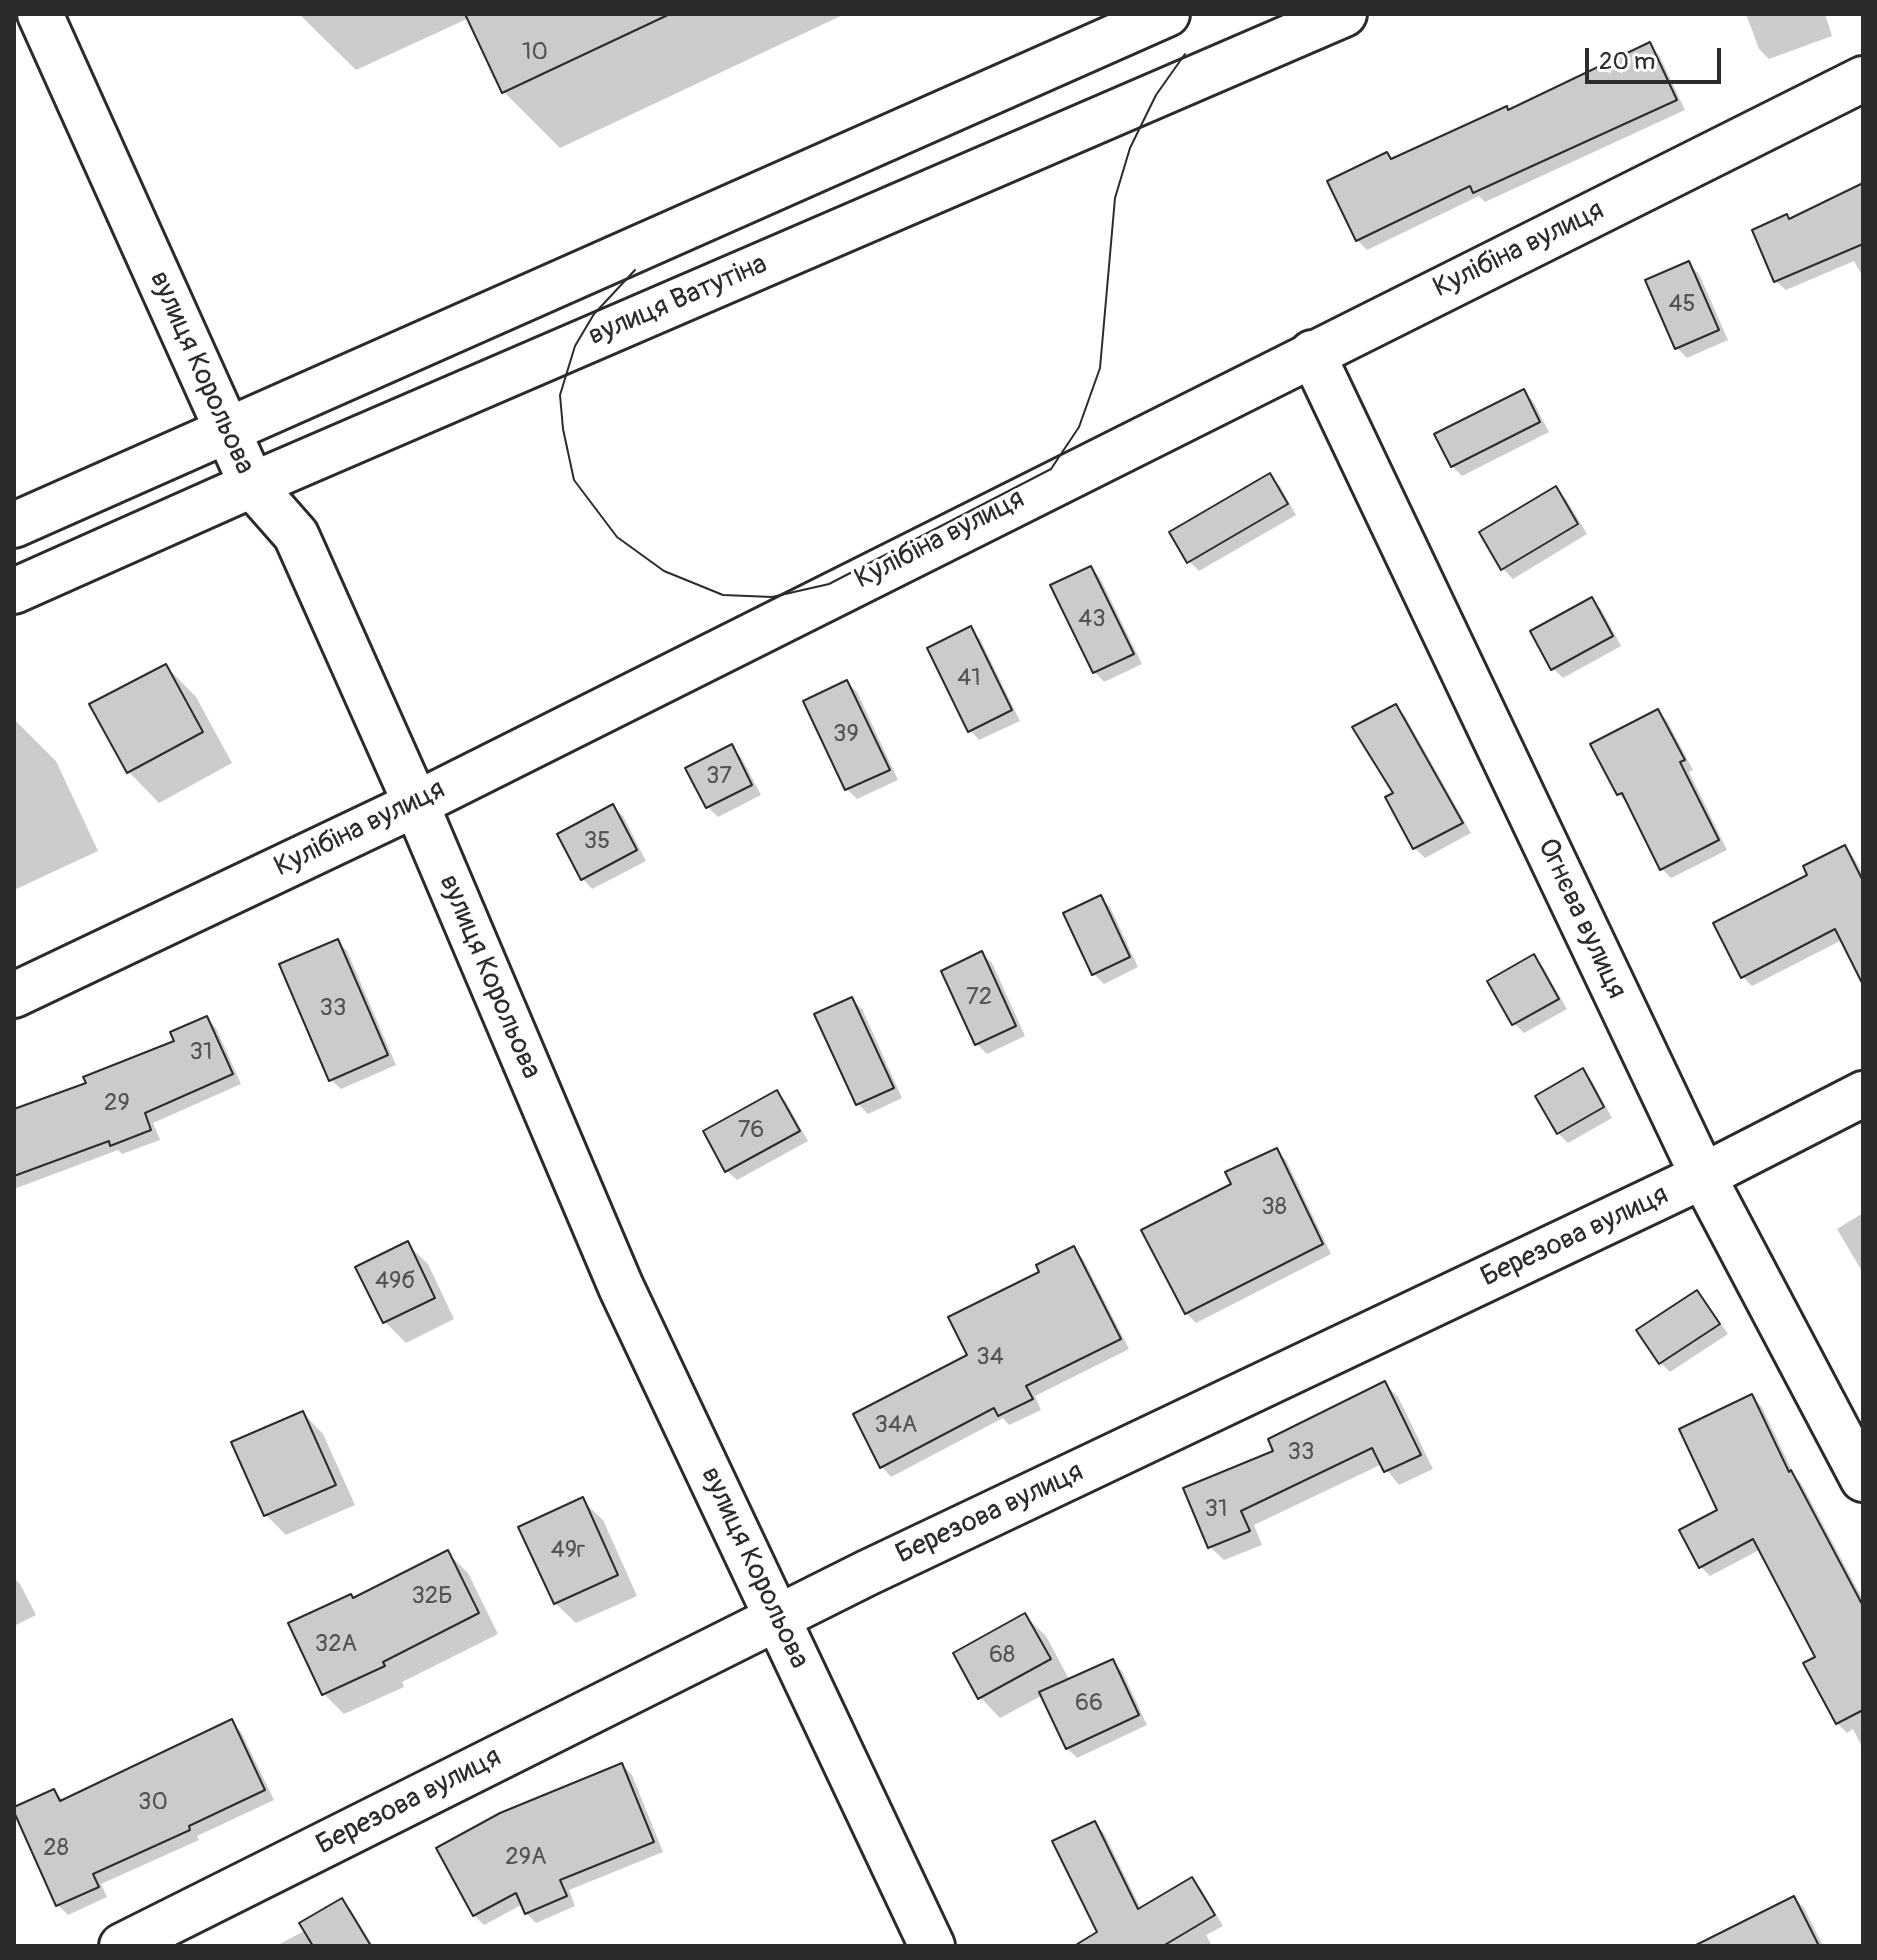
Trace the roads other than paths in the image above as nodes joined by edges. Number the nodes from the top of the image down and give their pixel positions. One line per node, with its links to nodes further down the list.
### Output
1 (40, 14): 6 (street, вулиця Корольова)
2 (1167, 14): 6 (street)
3 (1344, 14): 7 (street, вулиця Ватутіна)
4 (1863, 79): 5 (street, Кулібіна вулиця)
5 (1312, 353): 10 (street, Кулібіна вулиця); 13 (street, Огнєва вулиця)
6 (226, 429): 7 (street, вулиця Корольова); 8 (street)
7 (252, 485): 9 (street, вулиця Ватутіна); 10 (street, вулиця Корольова)
8 (14, 525)
9 (14, 591)
10 (416, 804): 11 (street, Кулібіна вулиця); 15 (street, вулиця Корольова)
11 (14, 995)
12 (1863, 1094): 13 (street, Березова вулиця)
13 (1703, 1176): 14 (street, Огнєва вулиця); 15 (street, Березова вулиця)
14 (1863, 1479)
15 (777, 1618): 16 (street, Березова вулиця); 17 (street, вулиця Корольова)
16 (122, 1946)
17 (932, 1946)

